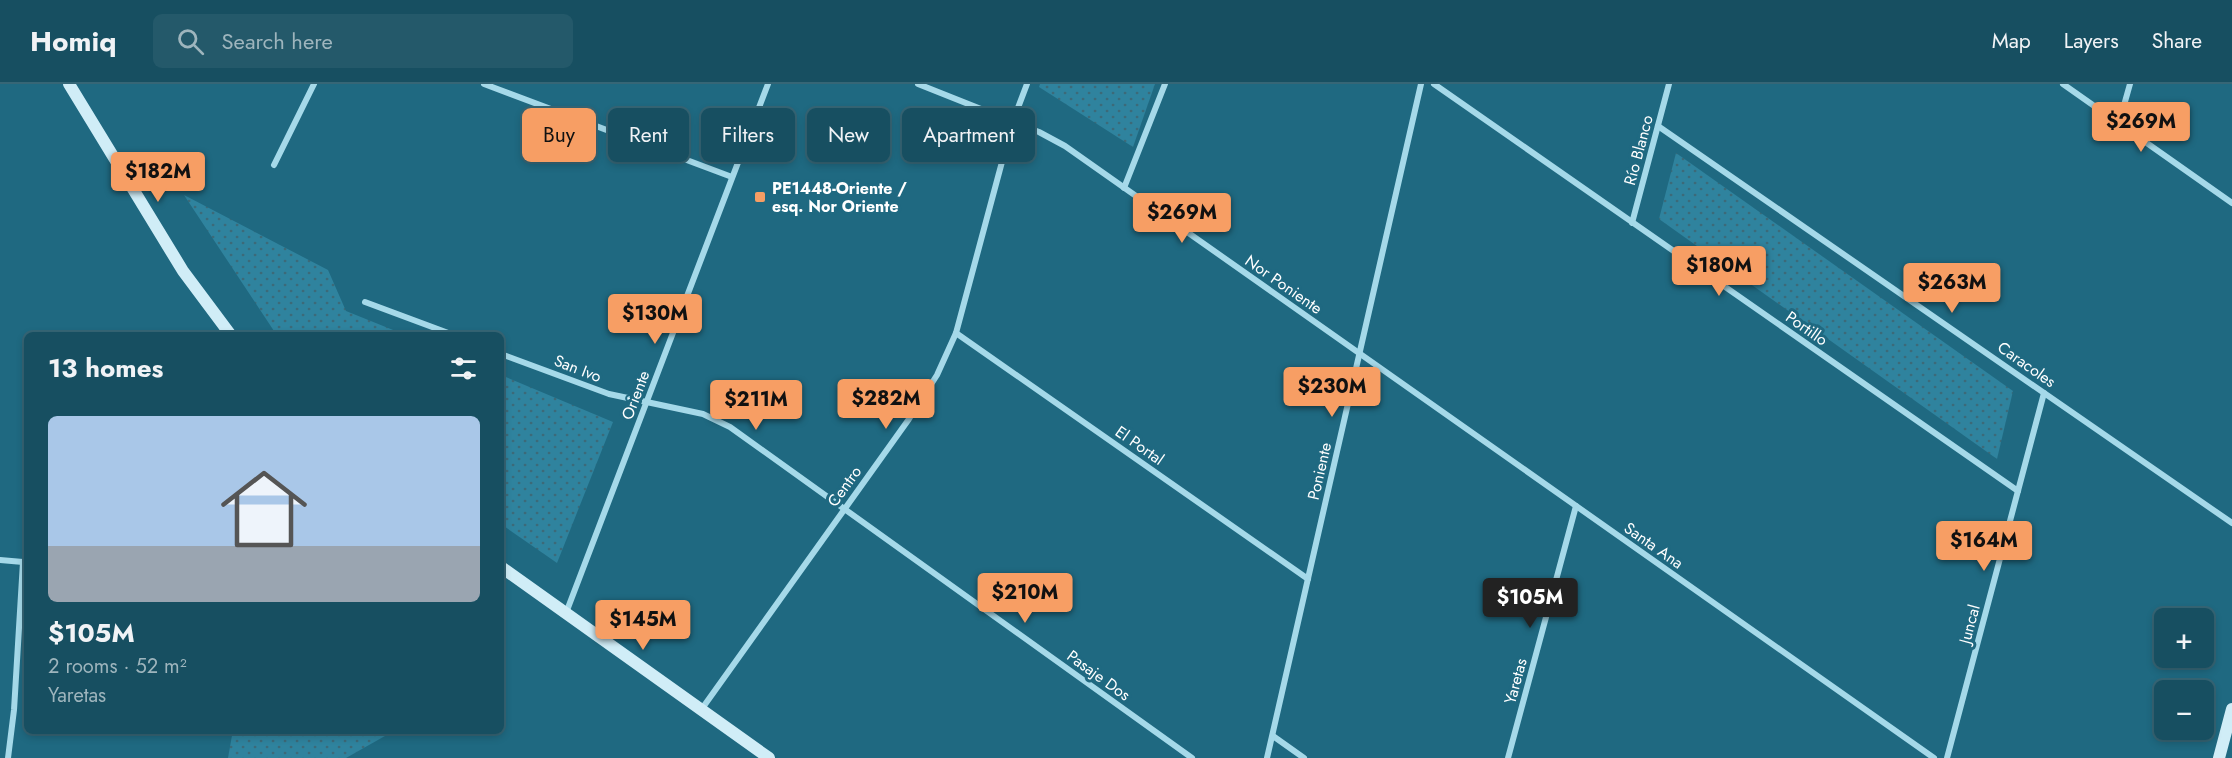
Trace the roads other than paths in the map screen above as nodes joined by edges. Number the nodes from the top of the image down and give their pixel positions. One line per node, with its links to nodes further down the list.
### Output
1 (69, 84): 25 (street)
2 (314, 84): 19 (street)
3 (484, 84): 20 (street)
4 (768, 84): 20 (street, Oriente)
5 (918, 84): 13 (street, Nor Poniente)
6 (1027, 84): 14 (street, Centro)
7 (1165, 84): 21 (street)
8 (1421, 84): 28 (street, Poniente)
9 (1434, 84): 23 (street, Portillo)
10 (1669, 84): 16 (street, Río Blanco)
11 (2063, 84): 15 (street)
12 (2130, 84): 15 (street)
13 (980, 108)
14 (1018, 108)
15 (2119, 123): 22 (street)
16 (1658, 126): 23 (street, Río Blanco); 30 (street, Caracoles)
17 (1035, 130): 21 (street, Nor Poniente)
18 (1002, 162): 27 (street, Centro)
19 (274, 165)
20 (732, 177): 31 (street, Oriente)
21 (1124, 188): 28 (street, Nor Poniente)
22 (2232, 203)
23 (1632, 223): 32 (street, Portillo)
24 (365, 302): 26 (street)
25 (229, 332)
26 (446, 332)
27 (956, 333): 34 (street, Centro); 38 (street, El Portal)
28 (1358, 354): 33 (street, Santa Ana); 38 (street, Poniente)
29 (504, 355): 31 (street, San Ivo)
30 (2044, 393): 32 (street, Juncal); 35 (street, Caracoles)
31 (646, 402): 34 (street, San Ivo); 39 (street, Oriente)
32 (2018, 490): 50 (street, Juncal)
33 (1576, 506): 48 (street, Yaretas); 49 (street, Santa Ana)
34 (844, 509): 41 (street, Centro); 45 (street, Pasaje Dos)
35 (2232, 523)
36 (0, 560): 43 (street)
37 (504, 569): 39 (street)
38 (1308, 579): 42 (street, Poniente)
39 (566, 615): 41 (street)
40 (2232, 709): 51 (street)
41 (701, 710): 44 (street)
42 (1273, 736): 46 (street, Poniente); 47 (street)
43 (8, 758)
44 (769, 758)
45 (1192, 758)
46 (1267, 758)
47 (1304, 758)
48 (1508, 758)
49 (1934, 758)
50 (1947, 758)
51 (2219, 758)

